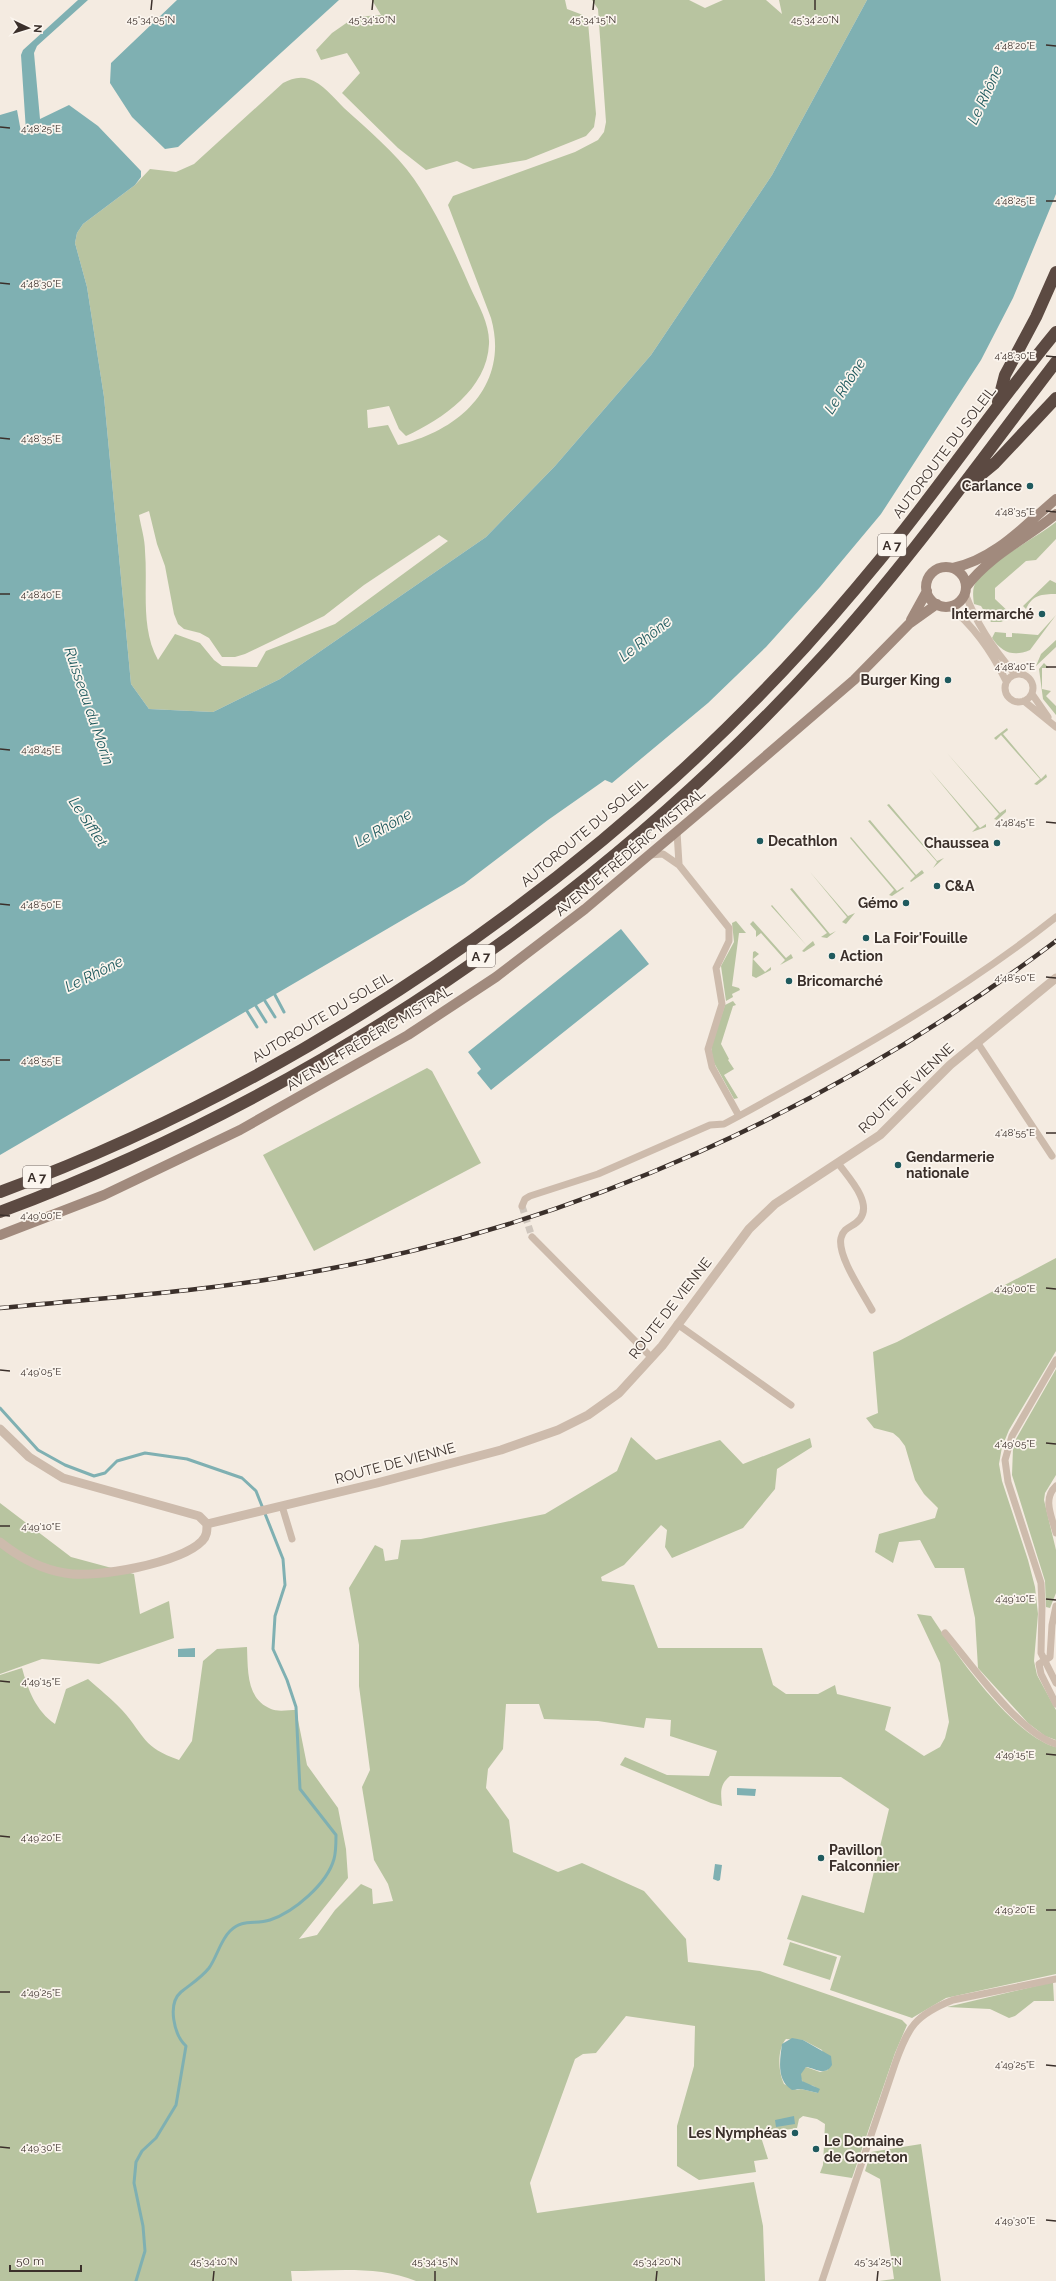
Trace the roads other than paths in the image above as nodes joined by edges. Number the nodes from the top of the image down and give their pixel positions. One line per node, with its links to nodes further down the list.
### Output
1 (1056, 272): 5 (highway)
2 (1056, 332): 5 (highway, AUTOROUTE DU SOLEIL / A 7)
3 (1056, 362): 6 (highway, A 7)
4 (1056, 398): 6 (highway)
5 (998, 405): 31 (highway, AUTOROUTE DU SOLEIL / A 7)
6 (954, 497): 33 (highway, A 7)
7 (1056, 499): 9 (main road)
8 (1056, 514): 10 (main road)
9 (953, 568): 10 (main road); 11 (main road)
10 (965, 590): 13 (main road); 15 (street)
11 (927, 591): 12 (main road); 14 (main road, AVENUE FRÉDÉRIC MISTRAL)
12 (937, 604): 13 (main road); 14 (main road, AVENUE FRÉDÉRIC MISTRAL)
13 (949, 606): 16 (street)
14 (909, 624): 22 (main road, AVENUE FRÉDÉRIC MISTRAL)
15 (982, 627): 16 (street); 17 (street)
16 (978, 635): 18 (street)
17 (1015, 674): 18 (street); 19 (street)
18 (1006, 681): 20 (street)
19 (1032, 694): 20 (street); 21 (street)
20 (1024, 701): 21 (street)
21 (1055, 727)
22 (676, 832): 23 (main road, AVENUE FRÉDÉRIC MISTRAL); 24 (street)
23 (649, 855): 24 (street); 34 (main road, AVENUE FRÉDÉRIC MISTRAL)
24 (679, 865): 28 (street)
25 (1056, 917): 28 (street)
26 (1056, 978): 27 (street, ROUTE DE VIENNE)
27 (977, 1042): 29 (street); 30 (street, ROUTE DE VIENNE)
28 (739, 1116): 32 (street)
29 (1052, 1156)
30 (838, 1163): 36 (street); 37 (street, ROUTE DE VIENNE)
31 (0, 1192)
32 (522, 1206)
33 (0, 1212)
34 (0, 1235)
35 (532, 1237): 38 (street)
36 (872, 1310)
37 (678, 1324): 38 (street, ROUTE DE VIENNE); 40 (street)
38 (652, 1357): 43 (street, ROUTE DE VIENNE)
39 (1056, 1360): 50 (street)
40 (791, 1405)
41 (0, 1430): 44 (street)
42 (1056, 1486): 45 (street)
43 (282, 1506): 44 (street, ROUTE DE VIENNE); 46 (street)
44 (207, 1524): 47 (street)
45 (1056, 1533)
46 (292, 1539)
47 (0, 1542)
48 (1056, 1606): 50 (street)
49 (945, 1634): 53 (street)
50 (1043, 1660): 51 (street); 52 (street)
51 (1056, 1683)
52 (1056, 1704)
53 (1056, 1744)
54 (1056, 1979): 55 (street)
55 (822, 2281)

